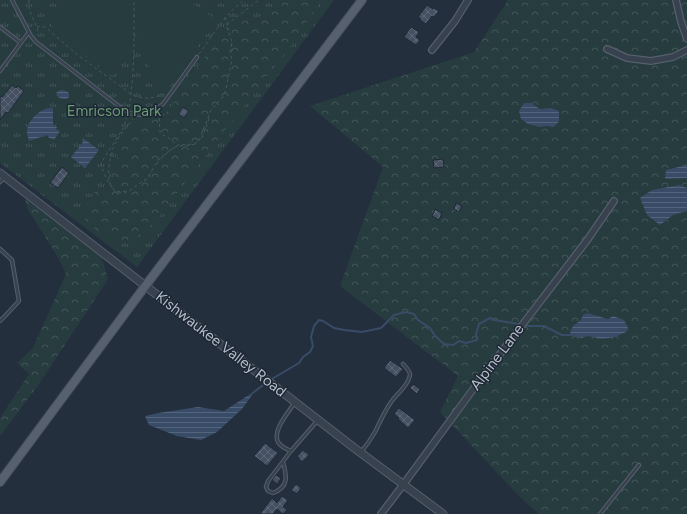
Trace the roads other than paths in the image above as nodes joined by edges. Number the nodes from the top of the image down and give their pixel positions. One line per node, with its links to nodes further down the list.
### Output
1 (12, 0): 6 (lane)
2 (362, 0): 17 (main road)
3 (468, 0): 10 (street)
4 (676, 0): 7 (street)
5 (0, 27): 8 (lane)
6 (29, 32): 8 (lane); 12 (lane)
7 (687, 39)
8 (21, 43): 13 (lane)
9 (608, 49): 11 (street)
10 (432, 50)
11 (687, 50)
12 (197, 57)
13 (0, 71)
14 (1, 177): 17 (street, Kishwaukee Valley Road)
15 (614, 201): 27 (street, Alpine Lane)
16 (0, 249): 18 (lane)
17 (146, 285): 20 (street, Kishwaukee Valley Road); 26 (main road)
18 (0, 321)
19 (403, 364): 23 (lane)
20 (296, 402): 21 (street, Kishwaukee Valley Road); 22 (lane)
21 (318, 420): 22 (lane); 23 (street, Kishwaukee Valley Road)
22 (291, 451): 24 (lane)
23 (361, 453): 27 (street, Kishwaukee Valley Road)
24 (283, 462): 24 (lane)
25 (639, 464): 30 (lane)
26 (0, 482)
27 (403, 485): 28 (street, Alpine Lane); 29 (street, Kishwaukee Valley Road)
28 (381, 514)
29 (443, 514)
30 (600, 514)

